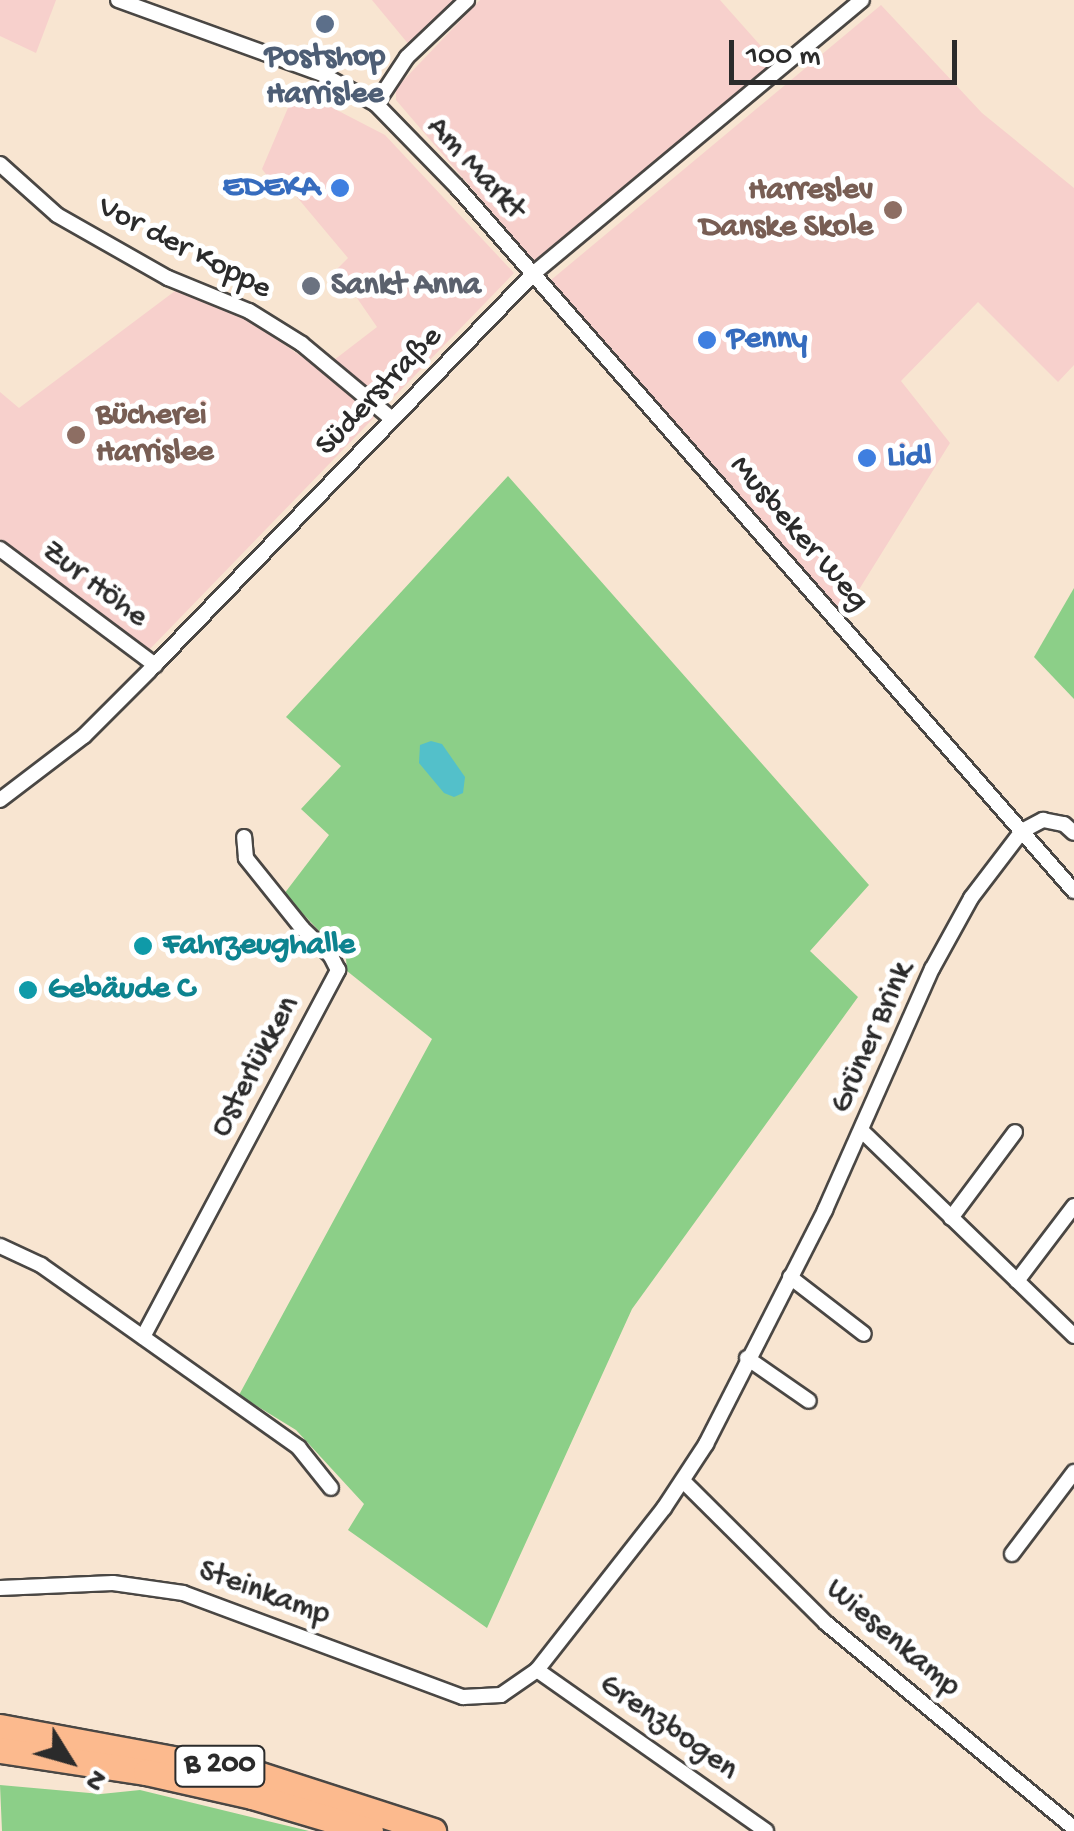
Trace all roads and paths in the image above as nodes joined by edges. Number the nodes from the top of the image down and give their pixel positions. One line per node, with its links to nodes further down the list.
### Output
1 (118, 0): 4 (street, Am Markt)
2 (467, 0): 4 (street)
3 (862, 0): 6 (street, Süderstraße)
4 (376, 104): 6 (street, Am Markt)
5 (0, 164): 7 (street, Vor der Koppe)
6 (533, 274): 7 (street, Süderstraße); 11 (street, Musbeker Weg)
7 (392, 419): 9 (street, Süderstraße)
8 (0, 549): 9 (street, Zur Höhe)
9 (156, 665): 10 (street, Süderstraße)
10 (0, 800)
11 (1022, 831): 12 (street); 14 (street, Musbeker Weg); 15 (street, Grüner Brink)
12 (1074, 833)
13 (244, 837): 24 (street, Osterlükken)
14 (1074, 891)
15 (862, 1131): 18 (street); 20 (street, Grüner Brink)
16 (1015, 1132): 18 (street)
17 (1074, 1206): 21 (street)
18 (951, 1218): 21 (street)
19 (0, 1246): 24 (street)
20 (790, 1277): 22 (street); 25 (street, Grüner Brink)
21 (1018, 1282): 23 (street)
22 (864, 1334)
23 (1074, 1336)
24 (143, 1337): 29 (street)
25 (748, 1358): 26 (street); 28 (street, Grüner Brink)
26 (809, 1401)
27 (1074, 1472): 30 (street)
28 (684, 1482): 32 (street, Grüner Brink); 35 (street, Wiesenkamp)
29 (331, 1488)
30 (1012, 1554)
31 (0, 1588): 33 (street, Steinkamp)
32 (538, 1670): 33 (street, Grüner Brink); 38 (street, Grenzbogen)
33 (501, 1695)
34 (1, 1744): 36 (highway, B 200); 37 (highway, B 200)
35 (1063, 1826)
36 (370, 1831)
37 (433, 1831)
38 (766, 1831)

